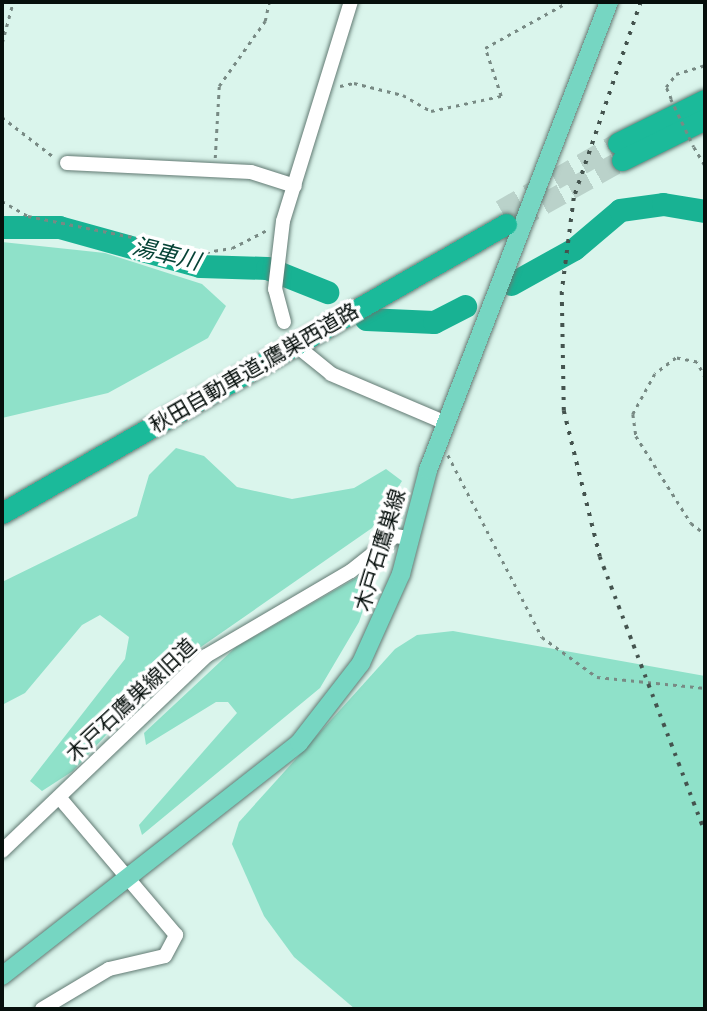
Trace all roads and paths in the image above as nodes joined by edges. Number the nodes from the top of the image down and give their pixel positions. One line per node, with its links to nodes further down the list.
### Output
1 (13, 2): 6 (path)
2 (270, 2): 14 (path)
3 (351, 2): 8 (street)
4 (568, 2): 8 (path)
5 (609, 2): 21 (main road, 木戸石鷹巣線)
6 (2, 43)
7 (705, 65): 13 (path, bridge)
8 (320, 91): 15 (street)
9 (705, 100): 11 (highway)
10 (2, 117): 12 (path)
11 (705, 118)
12 (67, 163): 14 (street)
13 (705, 165)
14 (215, 168): 15 (street)
15 (295, 186): 17 (street)
16 (2, 201): 17 (path)
17 (283, 221): 18 (street)
18 (284, 322)
19 (303, 351): 21 (street)
20 (705, 378): 25 (path)
21 (446, 422): 22 (main road, 木戸石鷹巣線)
22 (437, 445): 26 (main road, 木戸石鷹巣線); 27 (path)
23 (2, 497): 24 (highway, 秋田自動車道;鷹巣西道路)
24 (2, 513)
25 (705, 534)
26 (410, 538): 28 (street, 木戸石鷹巣線旧道); 30 (main road, 木戸石鷹巣線)
27 (705, 688)
28 (60, 798): 29 (street, 木戸石鷹巣線旧道); 30 (street)
29 (2, 851)
30 (126, 882): 31 (main road, 木戸石鷹巣線); 32 (street)
31 (2, 976)
32 (42, 1009)

